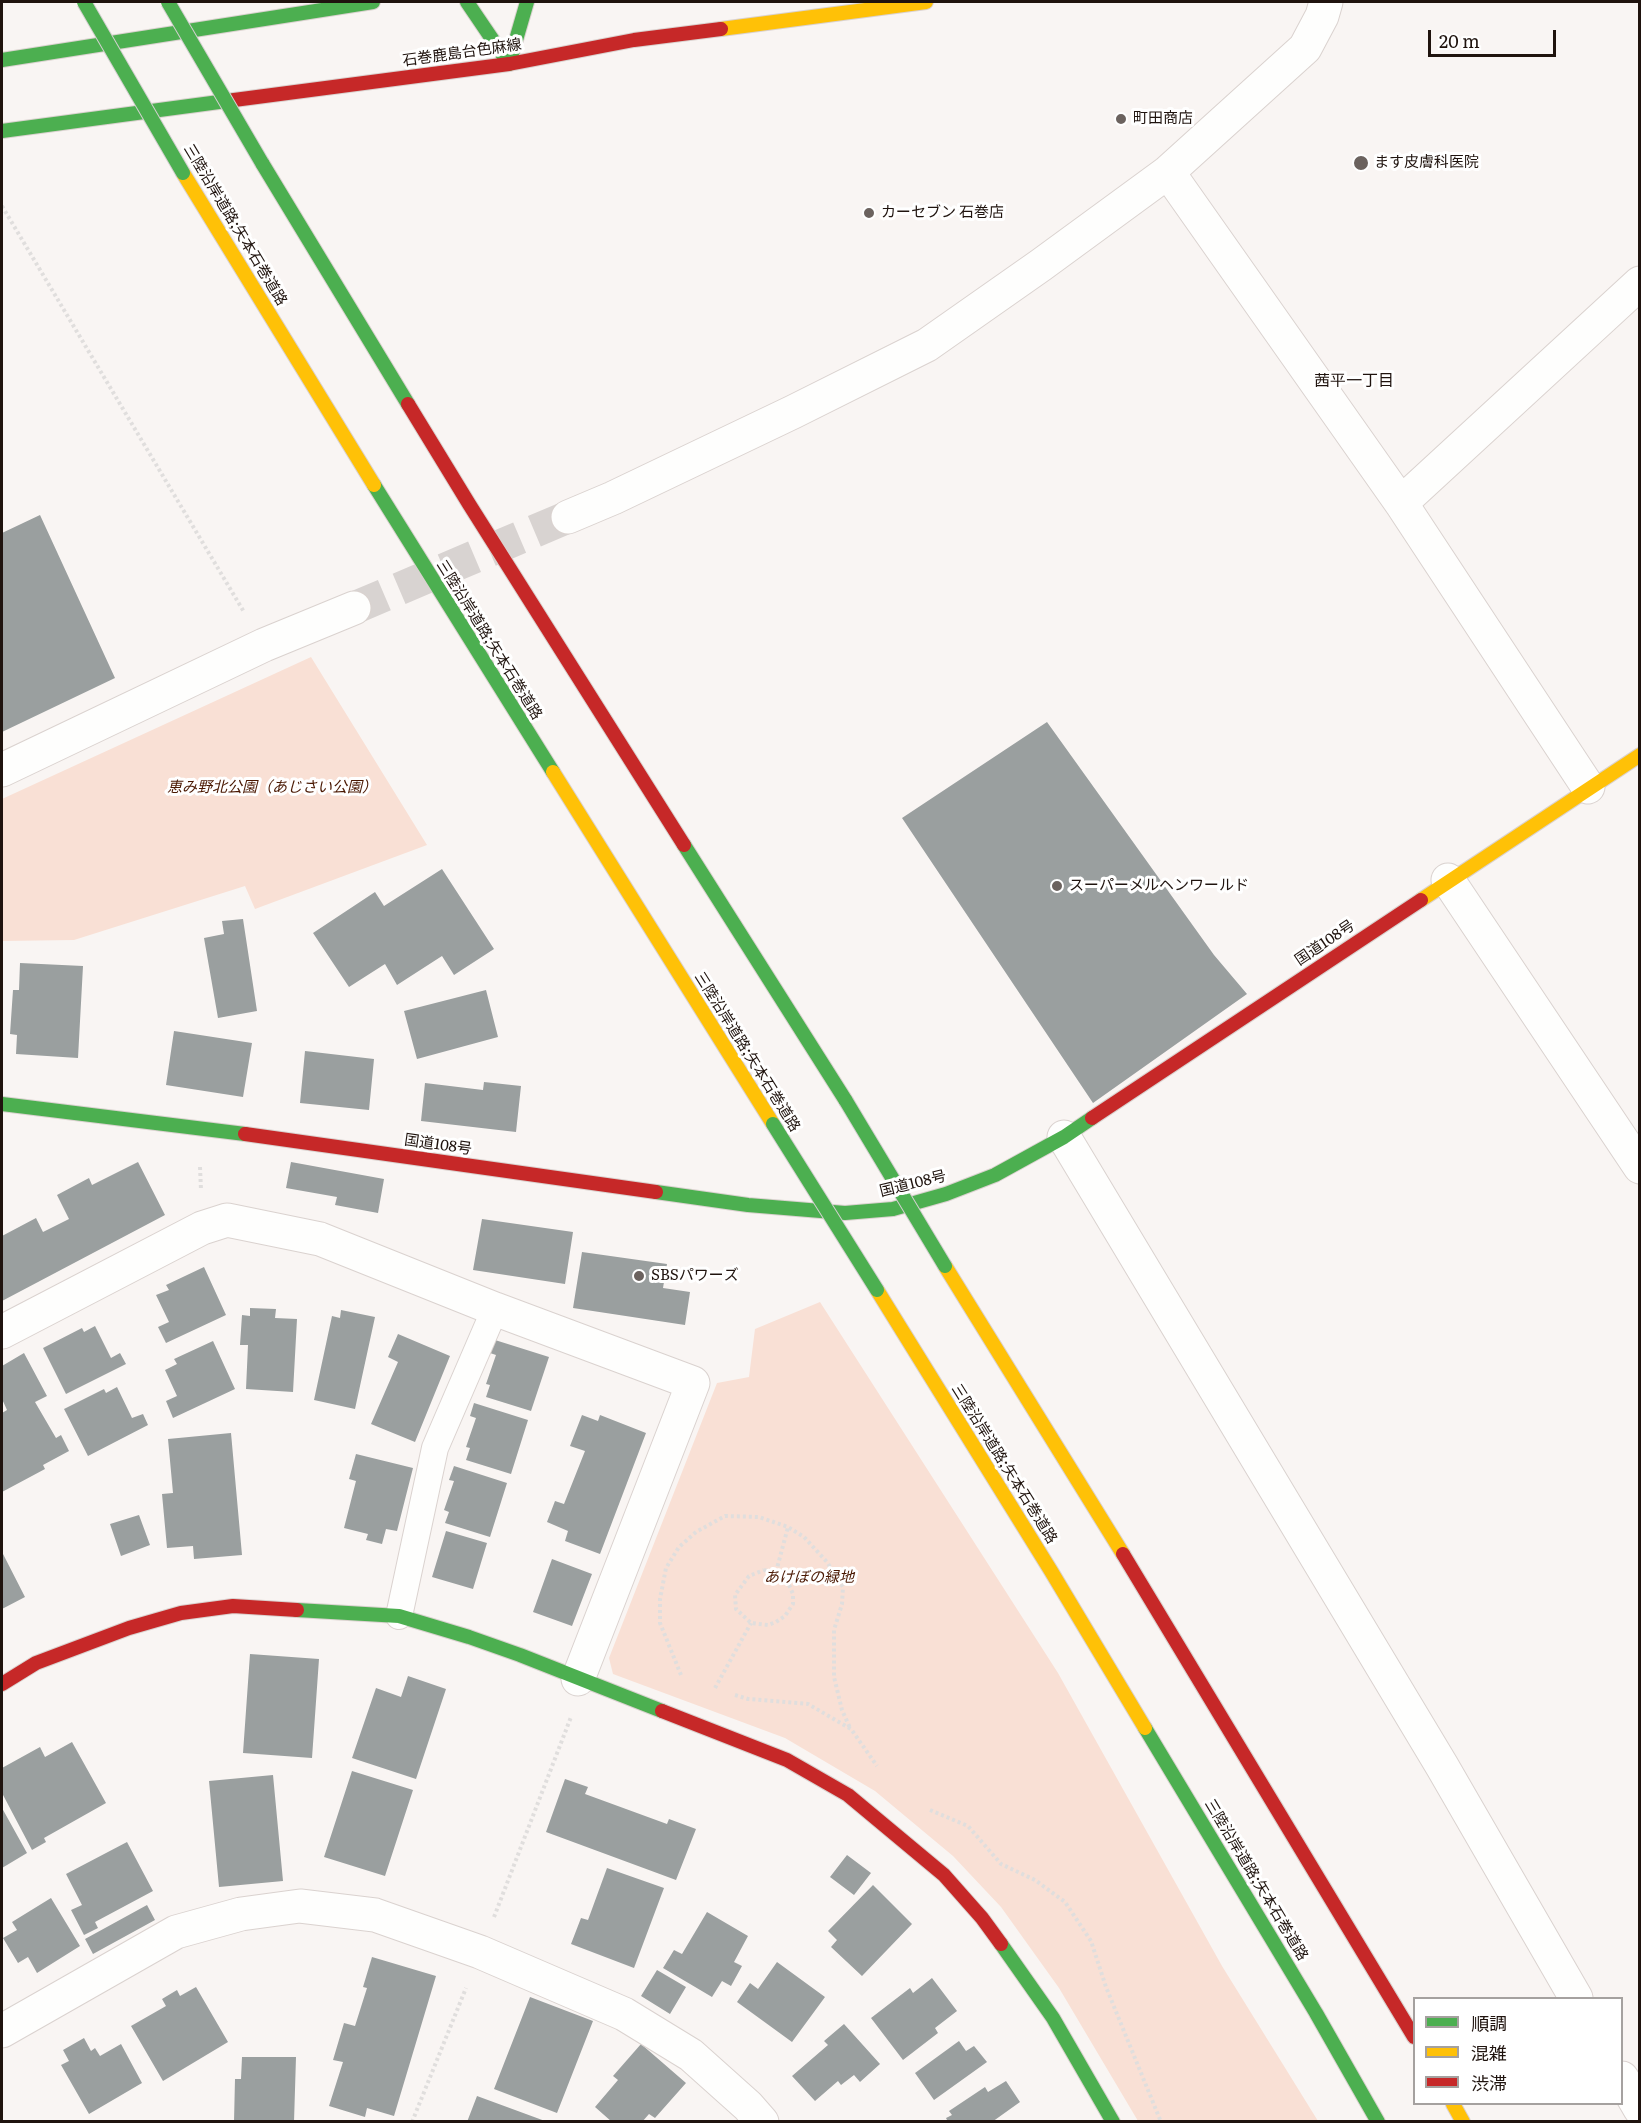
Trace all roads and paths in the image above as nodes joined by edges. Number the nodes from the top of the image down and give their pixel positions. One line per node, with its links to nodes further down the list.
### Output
1 (84, 2): 46 (main road, 三陸沿岸道路;矢本石巻道路, bridge)
2 (168, 2): 40 (main road, bridge)
3 (373, 2): 8 (main road)
4 (467, 2): 9 (main road)
5 (527, 2): 9 (main road)
6 (926, 2): 9 (main road, 石巻鹿島台色麻線)
7 (1326, 2): 11 (street)
8 (2, 60)
9 (509, 64): 10 (main road, 石巻鹿島台色麻線)
10 (2, 131)
11 (1168, 172): 14 (street); 15 (street)
12 (2, 206): 17 (path)
13 (1640, 283): 14 (street)
14 (1401, 503): 20 (street)
15 (568, 517)
16 (354, 608): 17 (street)
17 (264, 645): 19 (street)
18 (1640, 754): 20 (main road, 国道108号)
19 (2, 770)
20 (1588, 787): 21 (main road, 国道108号)
21 (1448, 880): 24 (main road, 国道108号); 25 (street)
22 (2, 1104): 23 (main road, 国道108号)
23 (198, 1127): 24 (main road, 国道108号); 26 (path)
24 (1064, 1137): 38 (street)
25 (1640, 1167)
26 (202, 1228): 27 (street); 28 (street)
27 (495, 1309): 31 (lane); 34 (street)
28 (2, 1332)
29 (788, 1527): 30 (path); 33 (path); 37 (path)
30 (776, 1573): 32 (path); 32 (path)
31 (399, 1616): 34 (main road); 35 (main road)
32 (751, 1623): 36 (path)
33 (681, 1676)
34 (578, 1679): 45 (main road)
35 (2, 1684)
36 (715, 1688)
37 (851, 1729)
38 (1575, 1997)
39 (2, 2031): 44 (street)
40 (1413, 2035)
41 (1623, 2080): 43 (street)
42 (1454, 2105): 47 (main road)
43 (1640, 2109)
44 (762, 2121)
45 (1113, 2121)
46 (1378, 2121)
47 (1463, 2121)

